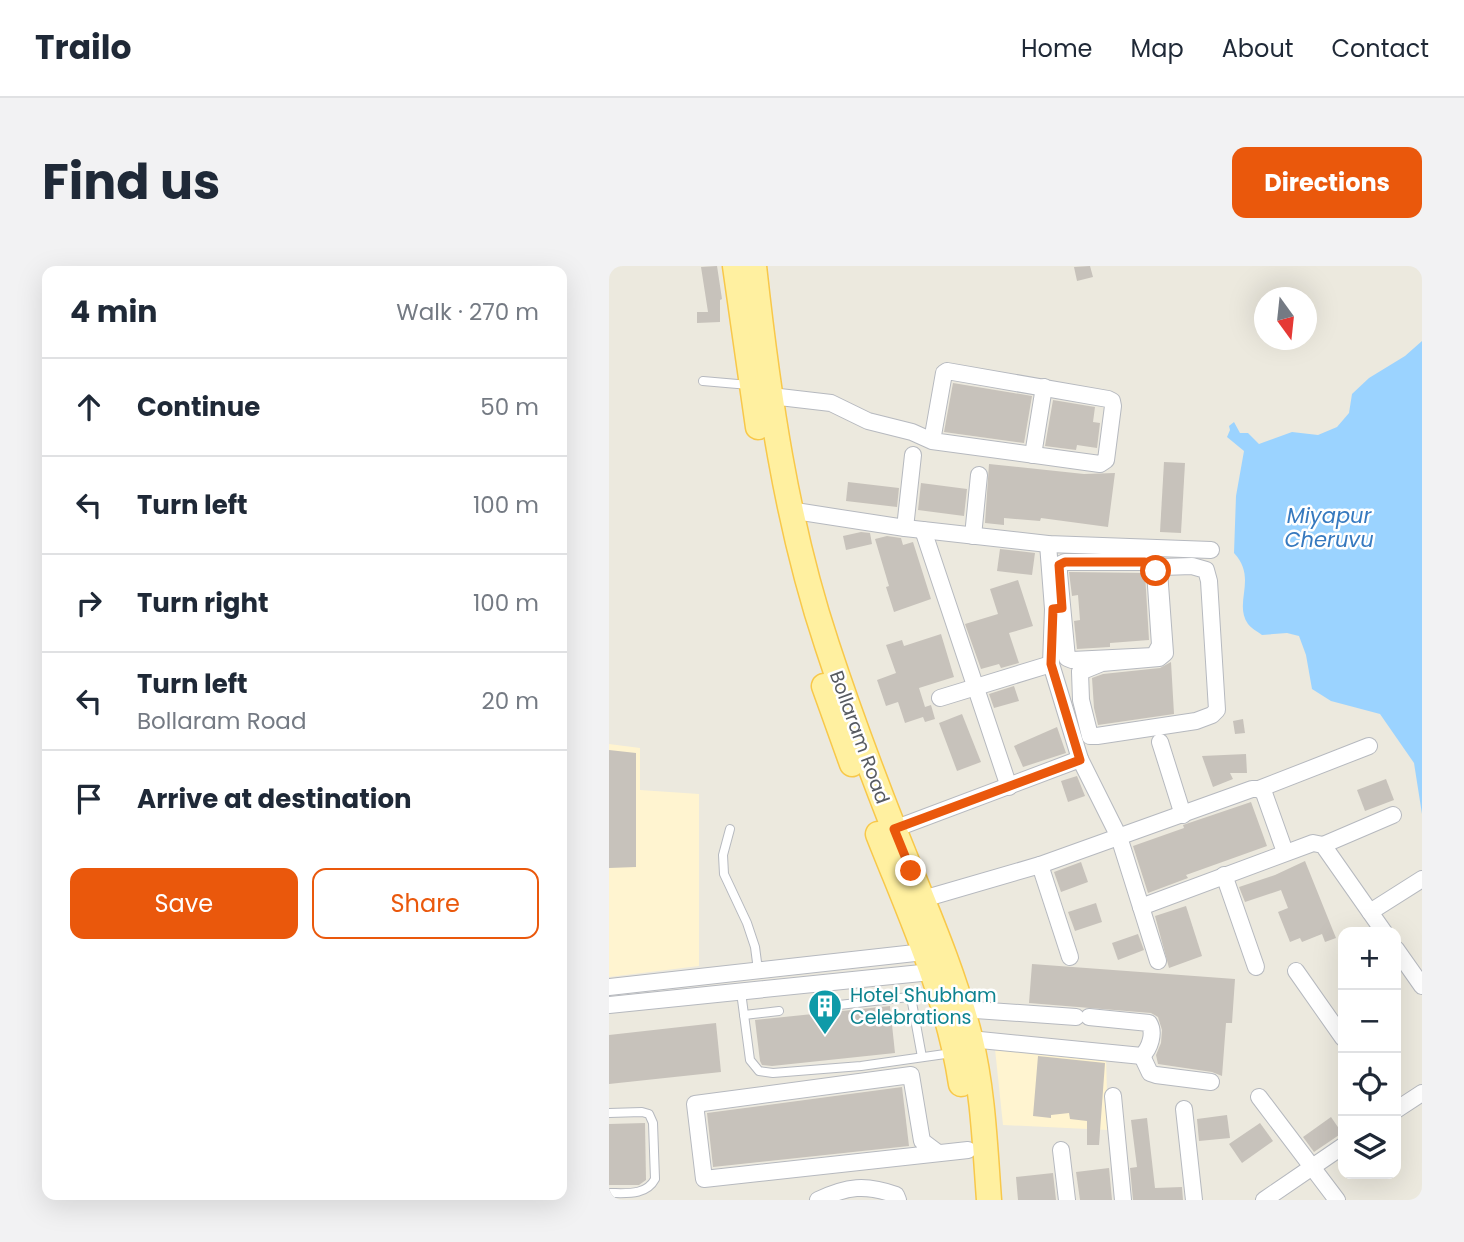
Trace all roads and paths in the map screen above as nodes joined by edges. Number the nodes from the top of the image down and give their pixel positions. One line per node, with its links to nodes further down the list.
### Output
1 (735, 266): 3 (main road, Bollaram Road)
2 (754, 266): 3 (main road, Bollaram Road)
3 (756, 355): 6 (main road, Bollaram Road)
4 (703, 381): 6 (lane)
5 (1044, 387): 7 (street); 9 (street); 9 (street)
6 (761, 390): 7 (street); 11 (main road, Bollaram Road); 50 (main road, Bollaram Road)
7 (932, 441): 9 (street)
8 (913, 455): 12 (street)
9 (1033, 455)
10 (979, 475): 14 (street)
11 (789, 510): 12 (street); 33 (main road, Bollaram Road)
12 (905, 528): 13 (street)
13 (923, 530): 14 (street); 19 (street)
14 (973, 536): 15 (street)
15 (1048, 544): 16 (street); 17 (street)
16 (1211, 550)
17 (1063, 608): 17 (street); 18 (street)
18 (1051, 664): 19 (street); 22 (street)
19 (975, 687): 20 (street); 28 (street)
20 (940, 698)
21 (1081, 700): 22 (street); 23 (street); 23 (street)
22 (1063, 703): 24 (street)
23 (1090, 736): 24 (street)
24 (1074, 741): 27 (street)
25 (1160, 741): 30 (street)
26 (1369, 746): 29 (street)
27 (1080, 760): 28 (street); 34 (street)
28 (1009, 787): 33 (street)
29 (1259, 789): 30 (street); 36 (street)
30 (1182, 815): 34 (street)
31 (1392, 815): 35 (street)
32 (730, 829): 48 (lane)
33 (894, 829): 40 (main road, Bollaram Road)
34 (1119, 837): 37 (street); 41 (street)
35 (1323, 845): 36 (street); 42 (street)
36 (1285, 852): 38 (street)
37 (1040, 865): 40 (street); 45 (street)
38 (1224, 875): 41 (street); 47 (street)
39 (1422, 879): 42 (street)
40 (923, 899): 57 (main road, Bollaram Road)
41 (1141, 907): 46 (street)
42 (1370, 912): 43 (street)
43 (1380, 927)
44 (1401, 955): 51 (street)
45 (1070, 957)
46 (1158, 961)
47 (1256, 967)
48 (758, 970): 50 (street); 53 (street)
49 (1296, 971): 60 (street)
50 (931, 972): 52 (street); 55 (lane); 61 (main road, Bollaram Road)
51 (1421, 981)
52 (820, 983): 54 (street); 55 (lane)
53 (609, 987)
54 (741, 992): 56 (street); 59 (lane)
55 (911, 997): 63 (lane)
56 (609, 1005)
57 (961, 1009): 61 (main road, Bollaram Road); 62 (street)
58 (779, 1012): 59 (lane)
59 (744, 1015): 63 (lane)
60 (1338, 1031)
61 (963, 1046): 62 (street); 63 (lane); 71 (main road, Bollaram Road); 80 (main road, Bollaram Road)
62 (1142, 1056): 64 (street)
63 (922, 1057)
64 (1211, 1082)
65 (1422, 1093): 68 (street)
66 (1113, 1096): 82 (street)
67 (1259, 1097): 75 (street)
68 (1401, 1107)
69 (1184, 1109): 83 (street)
70 (609, 1113): 76 (lane)
71 (968, 1150): 74 (street); 79 (main road, Bollaram Road)
72 (1061, 1150): 81 (street)
73 (1338, 1150): 75 (street)
74 (938, 1153): 74 (street)
75 (1312, 1168): 84 (street); 85 (street)
76 (609, 1193)
77 (818, 1200): 78 (street)
78 (898, 1200)
79 (973, 1200)
80 (989, 1200)
81 (1067, 1200)
82 (1123, 1200)
83 (1194, 1200)
84 (1264, 1200)
85 (1337, 1200)

